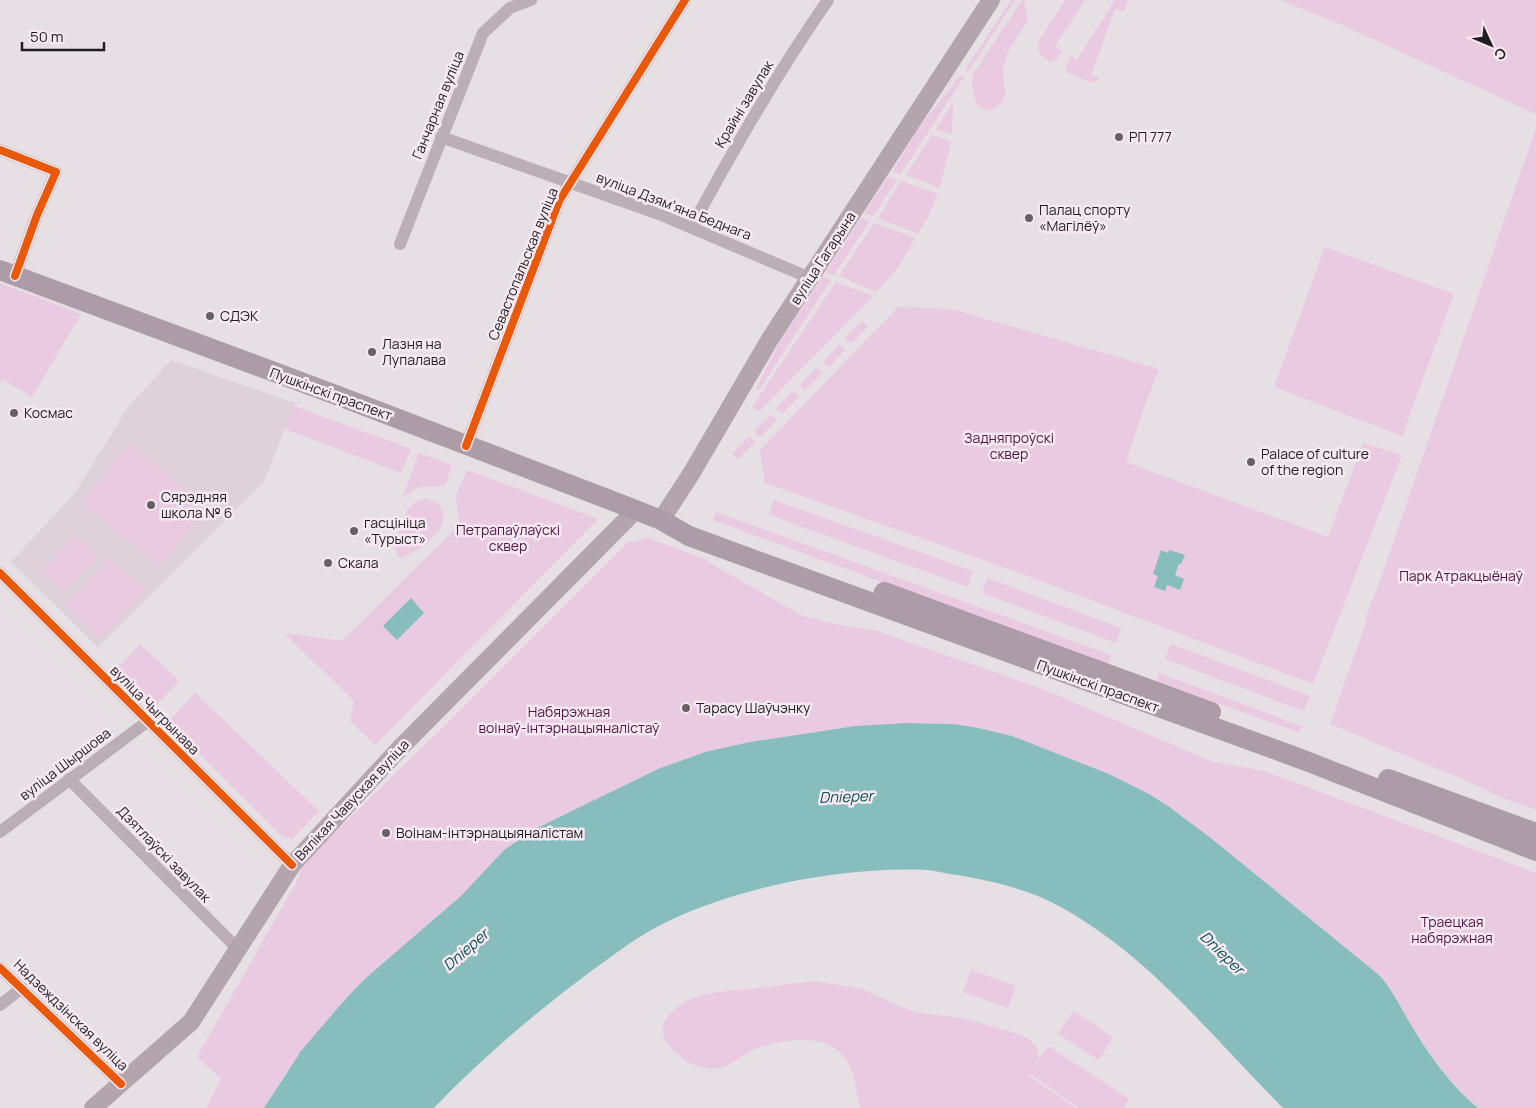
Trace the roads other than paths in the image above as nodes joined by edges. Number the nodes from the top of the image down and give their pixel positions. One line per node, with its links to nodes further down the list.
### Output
1 (531, 0): 5 (street, Ганчарная вуліца)
2 (685, 0): 7 (street, Севастопальская вуліца)
3 (828, 0): 8 (street, Крайні завулак)
4 (991, 0): 11 (main road, вуліца Гагарына)
5 (441, 137): 7 (street, вуліца Дзямʼяна Беднага); 9 (street, Ганчарная вуліца)
6 (0, 150): 10 (street)
7 (569, 182): 8 (street, вуліца Дзямʼяна Беднага); 12 (street, Севастопальская вуліца)
8 (692, 226): 11 (street, вуліца Дзямʼяна Беднага)
9 (400, 244)
10 (7, 273): 12 (main road, Пушкінскі праспект)
11 (810, 278): 14 (main road, вуліца Гагарына)
12 (466, 446): 13 (main road, Пушкінскі праспект)
13 (636, 510): 14 (main road, Пушкінскі праспект); 21 (main road, Вялікая Чавуская вуліца)
14 (661, 520): 19 (main road, Пушкінскі праспект); 20 (main road, Пушкінскі праспект)
15 (0, 573): 16 (street, вуліца Чыгрынава)
16 (148, 721): 17 (street, вуліца Шыршова); 21 (street, вуліца Чыгрынава)
17 (69, 779): 18 (street, вуліца Шыршова); 22 (street, Дзятлаўскі завулак)
18 (0, 832)
19 (1536, 833)
20 (1536, 851)
21 (292, 865): 22 (main road, Вялікая Чавуская вуліца)
22 (238, 949): 26 (main road, Вялікая Чавуская вуліца)
23 (0, 968): 24 (street, Надзеждзінская вуліца)
24 (22, 988): 25 (street); 26 (street, Надзеждзінская вуліца)
25 (0, 1006)
26 (121, 1084): 27 (main road, Вялікая Чавуская вуліца)
27 (93, 1108)

